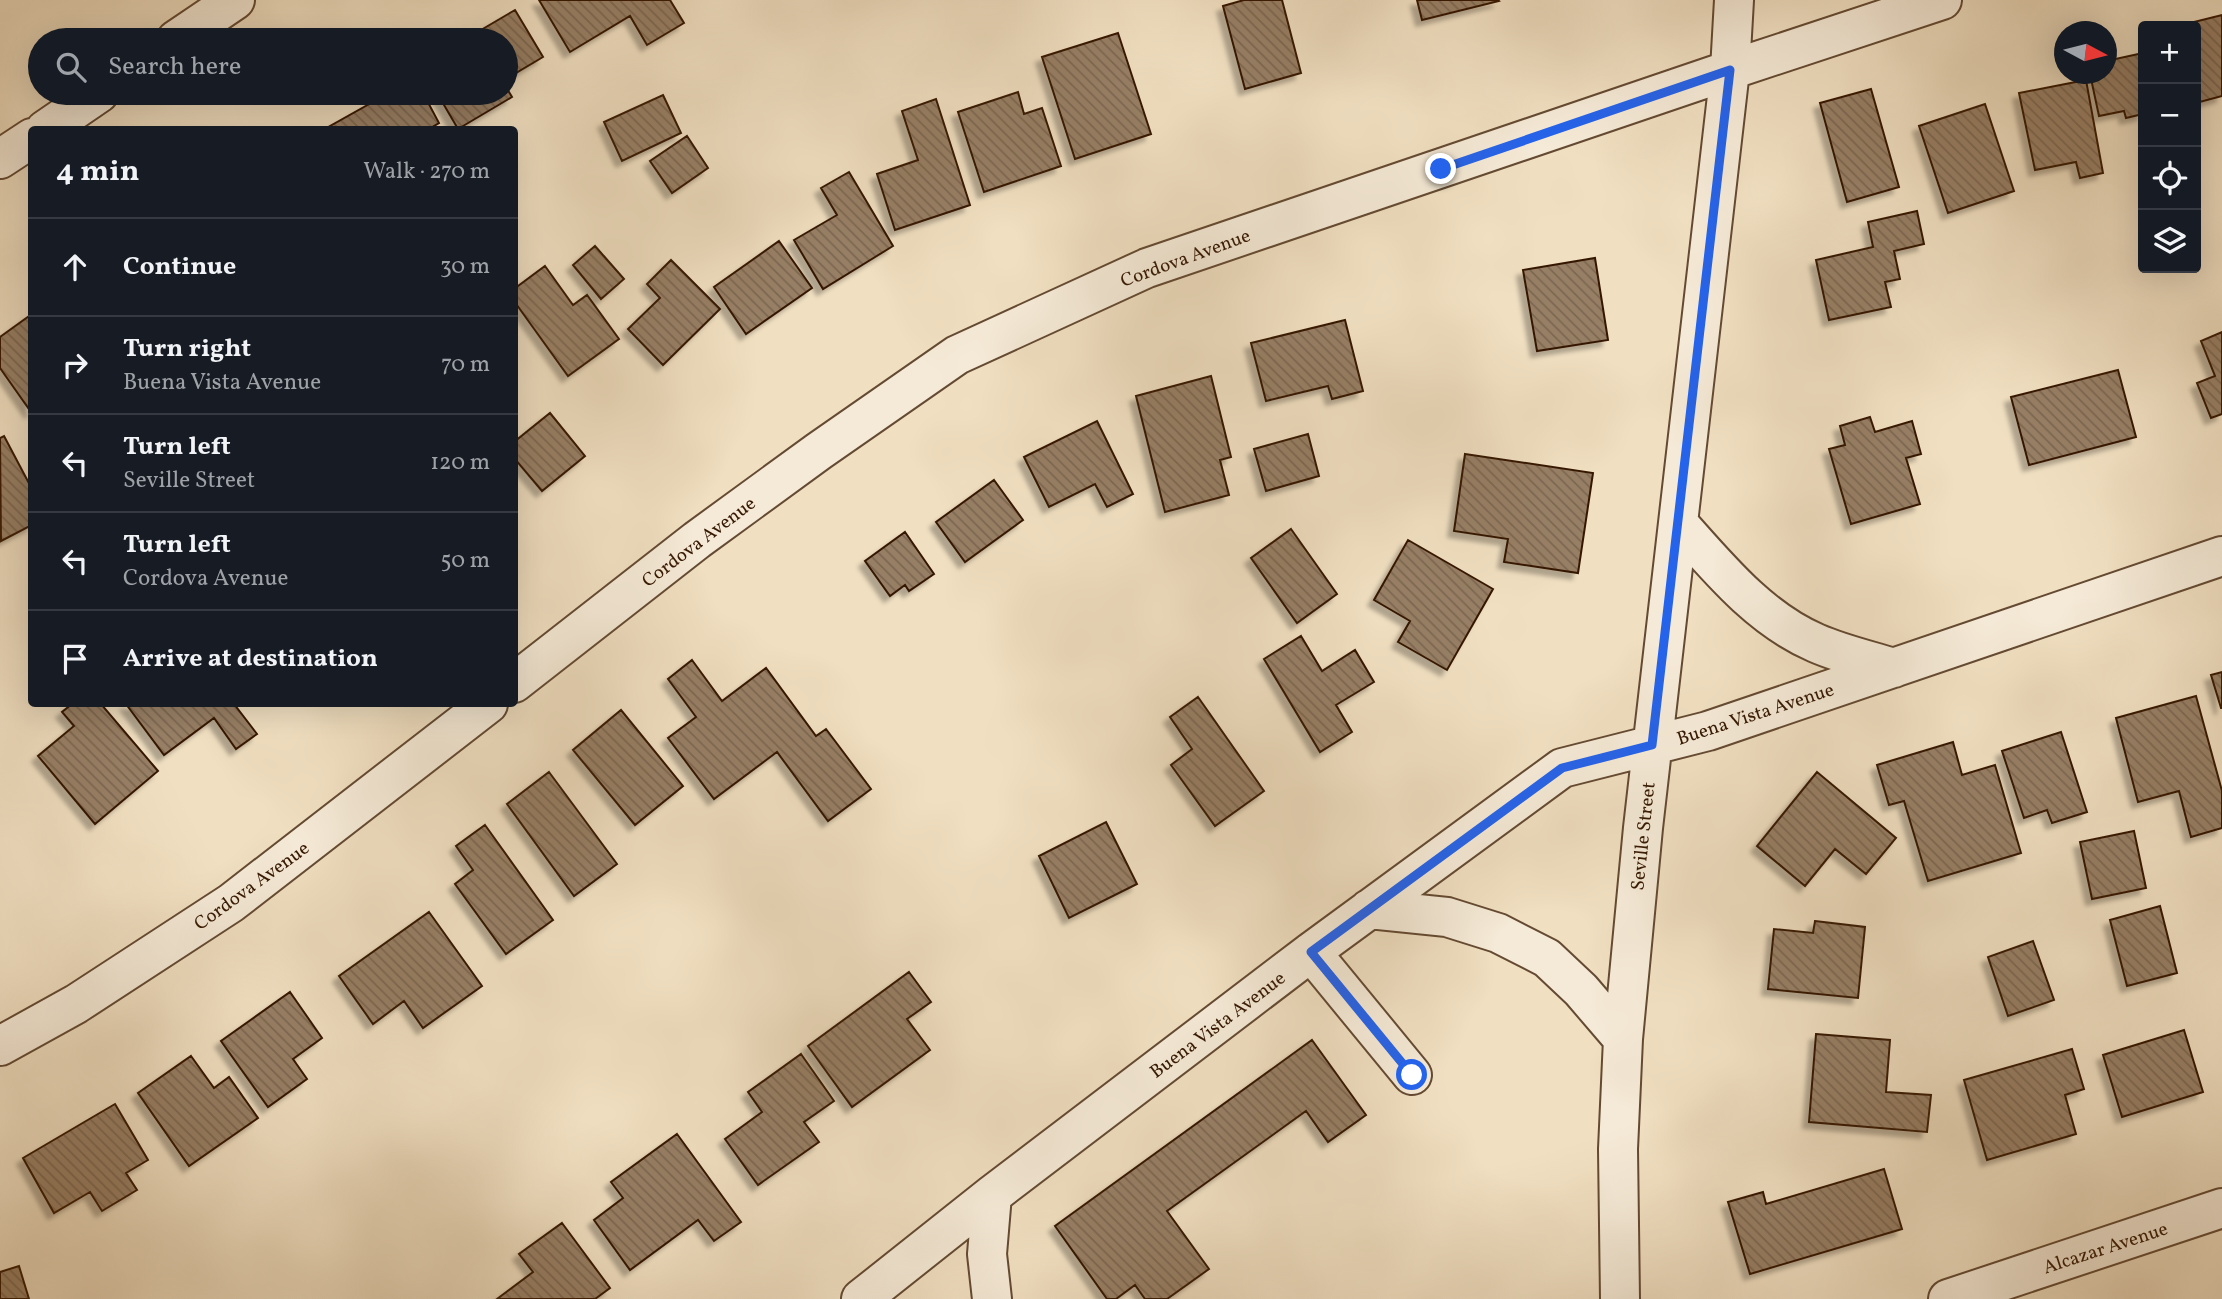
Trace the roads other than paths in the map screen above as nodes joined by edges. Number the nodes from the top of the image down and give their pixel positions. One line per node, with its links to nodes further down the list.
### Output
1 (235, 0): 4 (street)
2 (1734, 0): 5 (street, Seville Street)
3 (1942, 0): 5 (street, Cordova Avenue)
4 (194, 28)
5 (1730, 70): 8 (street, Seville Street); 11 (street, Cordova Avenue)
6 (80, 105): 7 (street)
7 (46, 126)
8 (1679, 524): 10 (street); 13 (street, Seville Street)
9 (2222, 556): 10 (street, Buena Vista Avenue)
10 (1894, 668): 13 (street, Buena Vista Avenue)
11 (518, 680)
12 (484, 707): 17 (street, Cordova Avenue)
13 (1652, 745): 14 (street, Buena Vista Avenue); 16 (street, Seville Street)
14 (1369, 909): 15 (street, Buena Vista Avenue); 16 (street)
15 (1311, 952): 18 (street); 19 (street, Buena Vista Avenue)
16 (1623, 1039): 23 (street, Seville Street)
17 (0, 1046)
18 (1412, 1075)
19 (992, 1195): 21 (street, Buena Vista Avenue); 22 (street)
20 (2222, 1208): 24 (street, Alcazar Avenue)
21 (861, 1299)
22 (992, 1299)
23 (1620, 1299)
24 (1948, 1299)

